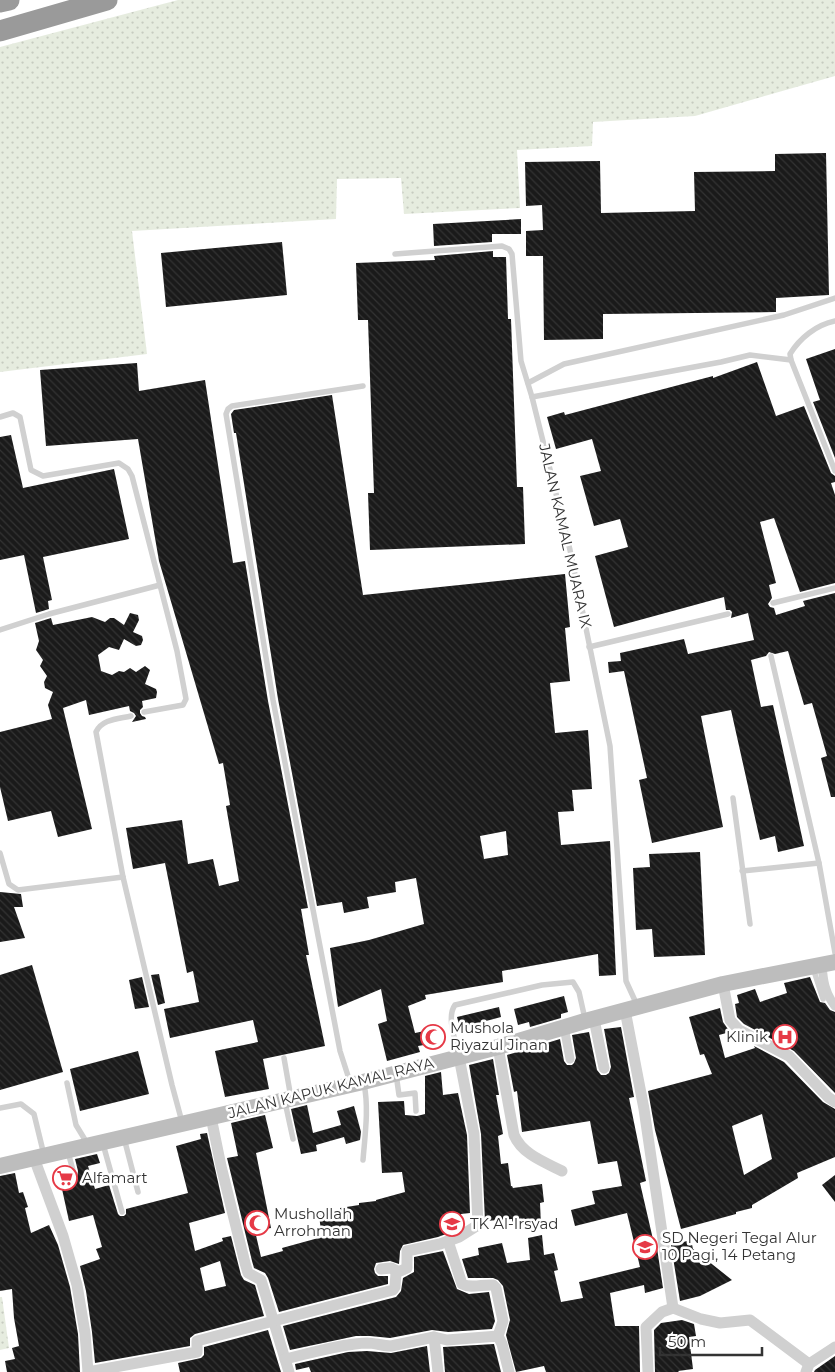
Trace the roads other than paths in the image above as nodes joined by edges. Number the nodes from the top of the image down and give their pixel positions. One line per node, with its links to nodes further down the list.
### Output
1 (9, 0): 3 (highway)
2 (107, 0): 4 (highway)
3 (0, 2)
4 (0, 31)
5 (395, 254): 9 (lane, JALAN KAMAL MUARA IX)
6 (835, 298): 9 (lane)
7 (835, 321): 8 (lane)
8 (791, 360): 11 (lane); 13 (lane)
9 (528, 383): 11 (lane, JALAN KAMAL MUARA IX)
10 (363, 386): 44 (lane)
11 (532, 397): 19 (lane, JALAN KAMAL MUARA IX)
12 (0, 417): 14 (lane)
13 (835, 471)
14 (160, 585): 18 (lane); 21 (lane)
15 (835, 588): 16 (lane)
16 (773, 603)
17 (728, 614): 19 (lane)
18 (0, 630)
19 (589, 647): 34 (lane, JALAN KAMAL MUARA IX)
20 (771, 656): 25 (lane)
21 (144, 712)
22 (131, 716): 27 (lane)
23 (732, 798): 26 (lane)
24 (0, 852): 27 (lane)
25 (819, 863): 26 (lane); 29 (lane)
26 (742, 870): 28 (lane)
27 (123, 877): 50 (lane)
28 (750, 924)
29 (835, 953)
30 (823, 964): 31 (main road, JALAN KAPUK KAMAL RAYA); 32 (lane); 33 (street)
31 (723, 984): 34 (main road, JALAN KAPUK KAMAL RAYA); 46 (street)
32 (823, 999)
33 (835, 1006)
34 (631, 1009): 35 (main road, JALAN KAPUK KAMAL RAYA); 65 (street)
35 (590, 1020): 36 (main road, JALAN KAPUK KAMAL RAYA); 38 (lane); 41 (street)
36 (564, 1027): 37 (main road, JALAN KAPUK KAMAL RAYA); 40 (street)
37 (498, 1047): 38 (main road, JALAN KAPUK KAMAL RAYA); 58 (street)
38 (460, 1057): 42 (main road, JALAN KAPUK KAMAL RAYA); 62 (street)
39 (284, 1058): 45 (lane)
40 (570, 1059)
41 (604, 1068)
42 (396, 1073): 44 (main road, JALAN KAPUK KAMAL RAYA); 48 (lane)
43 (67, 1083): 53 (lane)
44 (357, 1083): 45 (main road, JALAN KAPUK KAMAL RAYA); 56 (lane)
45 (288, 1100): 49 (main road, JALAN KAPUK KAMAL RAYA); 52 (lane)
46 (835, 1102)
47 (0, 1108): 55 (lane)
48 (416, 1111)
49 (211, 1117): 50 (main road, JALAN KAPUK KAMAL RAYA); 66 (street)
50 (183, 1124): 51 (main road, JALAN KAPUK KAMAL RAYA)
51 (124, 1136): 53 (main road, JALAN KAPUK KAMAL RAYA); 60 (lane)
52 (294, 1139)
53 (95, 1143): 54 (main road, JALAN KAPUK KAMAL RAYA); 61 (lane)
54 (68, 1150): 55 (main road, JALAN KAPUK KAMAL RAYA); 59 (lane)
55 (39, 1157): 57 (main road, JALAN KAPUK KAMAL RAYA); 72 (street)
56 (363, 1160)
57 (0, 1166)
58 (562, 1171)
59 (74, 1174)
60 (138, 1192)
61 (122, 1212)
62 (448, 1241): 64 (street); 67 (street)
63 (381, 1269): 64 (street)
64 (397, 1271): 66 (street)
65 (673, 1308): 71 (street); 76 (street)
66 (274, 1321): 70 (street); 72 (street)
67 (498, 1336): 68 (street); 75 (street)
68 (434, 1337): 70 (street); 74 (street)
69 (835, 1347): 71 (street)
70 (285, 1359): 73 (street)
71 (808, 1368)
72 (88, 1372)
73 (289, 1372)
74 (438, 1372)
75 (509, 1372)
76 (648, 1372)

